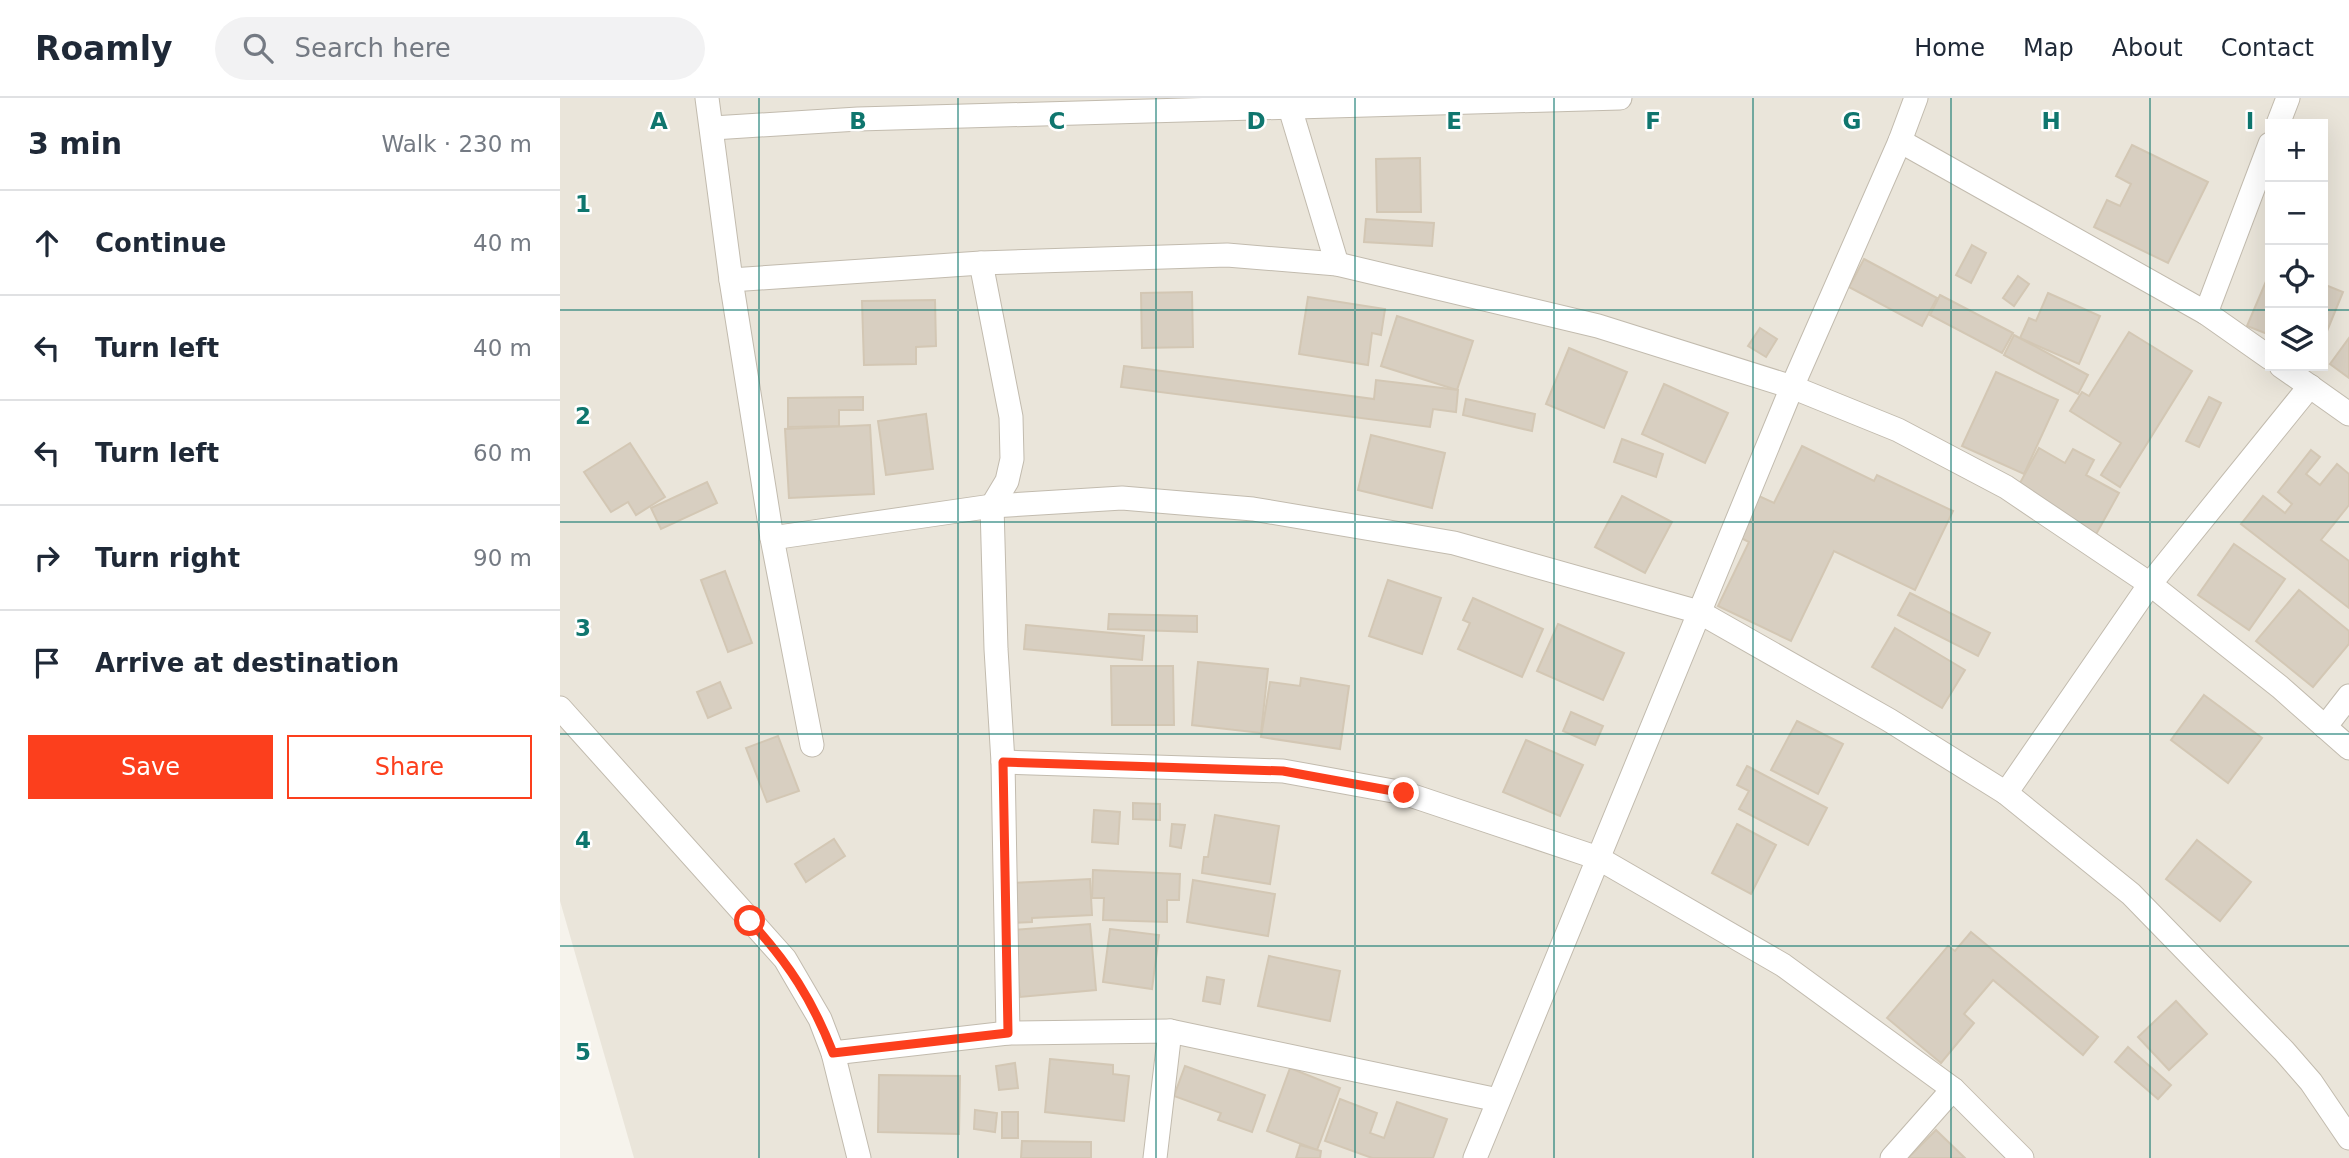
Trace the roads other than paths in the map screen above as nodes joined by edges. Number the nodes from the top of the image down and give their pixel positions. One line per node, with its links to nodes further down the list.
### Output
1 (707, 98): 8 (street)
2 (1620, 98): 5 (street)
3 (1916, 98): 9 (street)
4 (2288, 98): 7 (street)
5 (1289, 104): 6 (street); 12 (street)
6 (857, 109): 8 (street)
7 (2280, 119)
8 (713, 128): 13 (street)
9 (1900, 141): 14 (street); 18 (street)
10 (2265, 157): 14 (street)
11 (981, 263): 12 (street); 13 (street); 20 (street)
12 (1337, 264): 18 (street)
13 (731, 280): 21 (street)
14 (2206, 313): 15 (street)
15 (2265, 354)
16 (2288, 371): 17 (street)
17 (2310, 386): 19 (street); 22 (street)
18 (1792, 387): 22 (street); 23 (street)
19 (2349, 414)
20 (992, 506): 21 (street); 23 (street); 29 (street)
21 (772, 538): 27 (street)
22 (2150, 584): 26 (street); 30 (street)
23 (1699, 612): 30 (street); 31 (street)
24 (2349, 696): 26 (street)
25 (560, 708): 34 (street)
26 (2325, 727): 28 (street)
27 (812, 745)
28 (2349, 748)
29 (1003, 762): 31 (street); 33 (street)
30 (2006, 793): 37 (street)
31 (1598, 858): 35 (street); 36 (street)
32 (1170, 1031): 33 (street); 36 (street); 39 (street)
33 (1008, 1033): 34 (street)
34 (833, 1053): 38 (street)
35 (1953, 1089): 41 (street); 42 (street)
36 (1498, 1100): 40 (street)
37 (2349, 1138)
38 (859, 1158)
39 (1155, 1158)
40 (1475, 1158)
41 (1892, 1158)
42 (2022, 1158)

